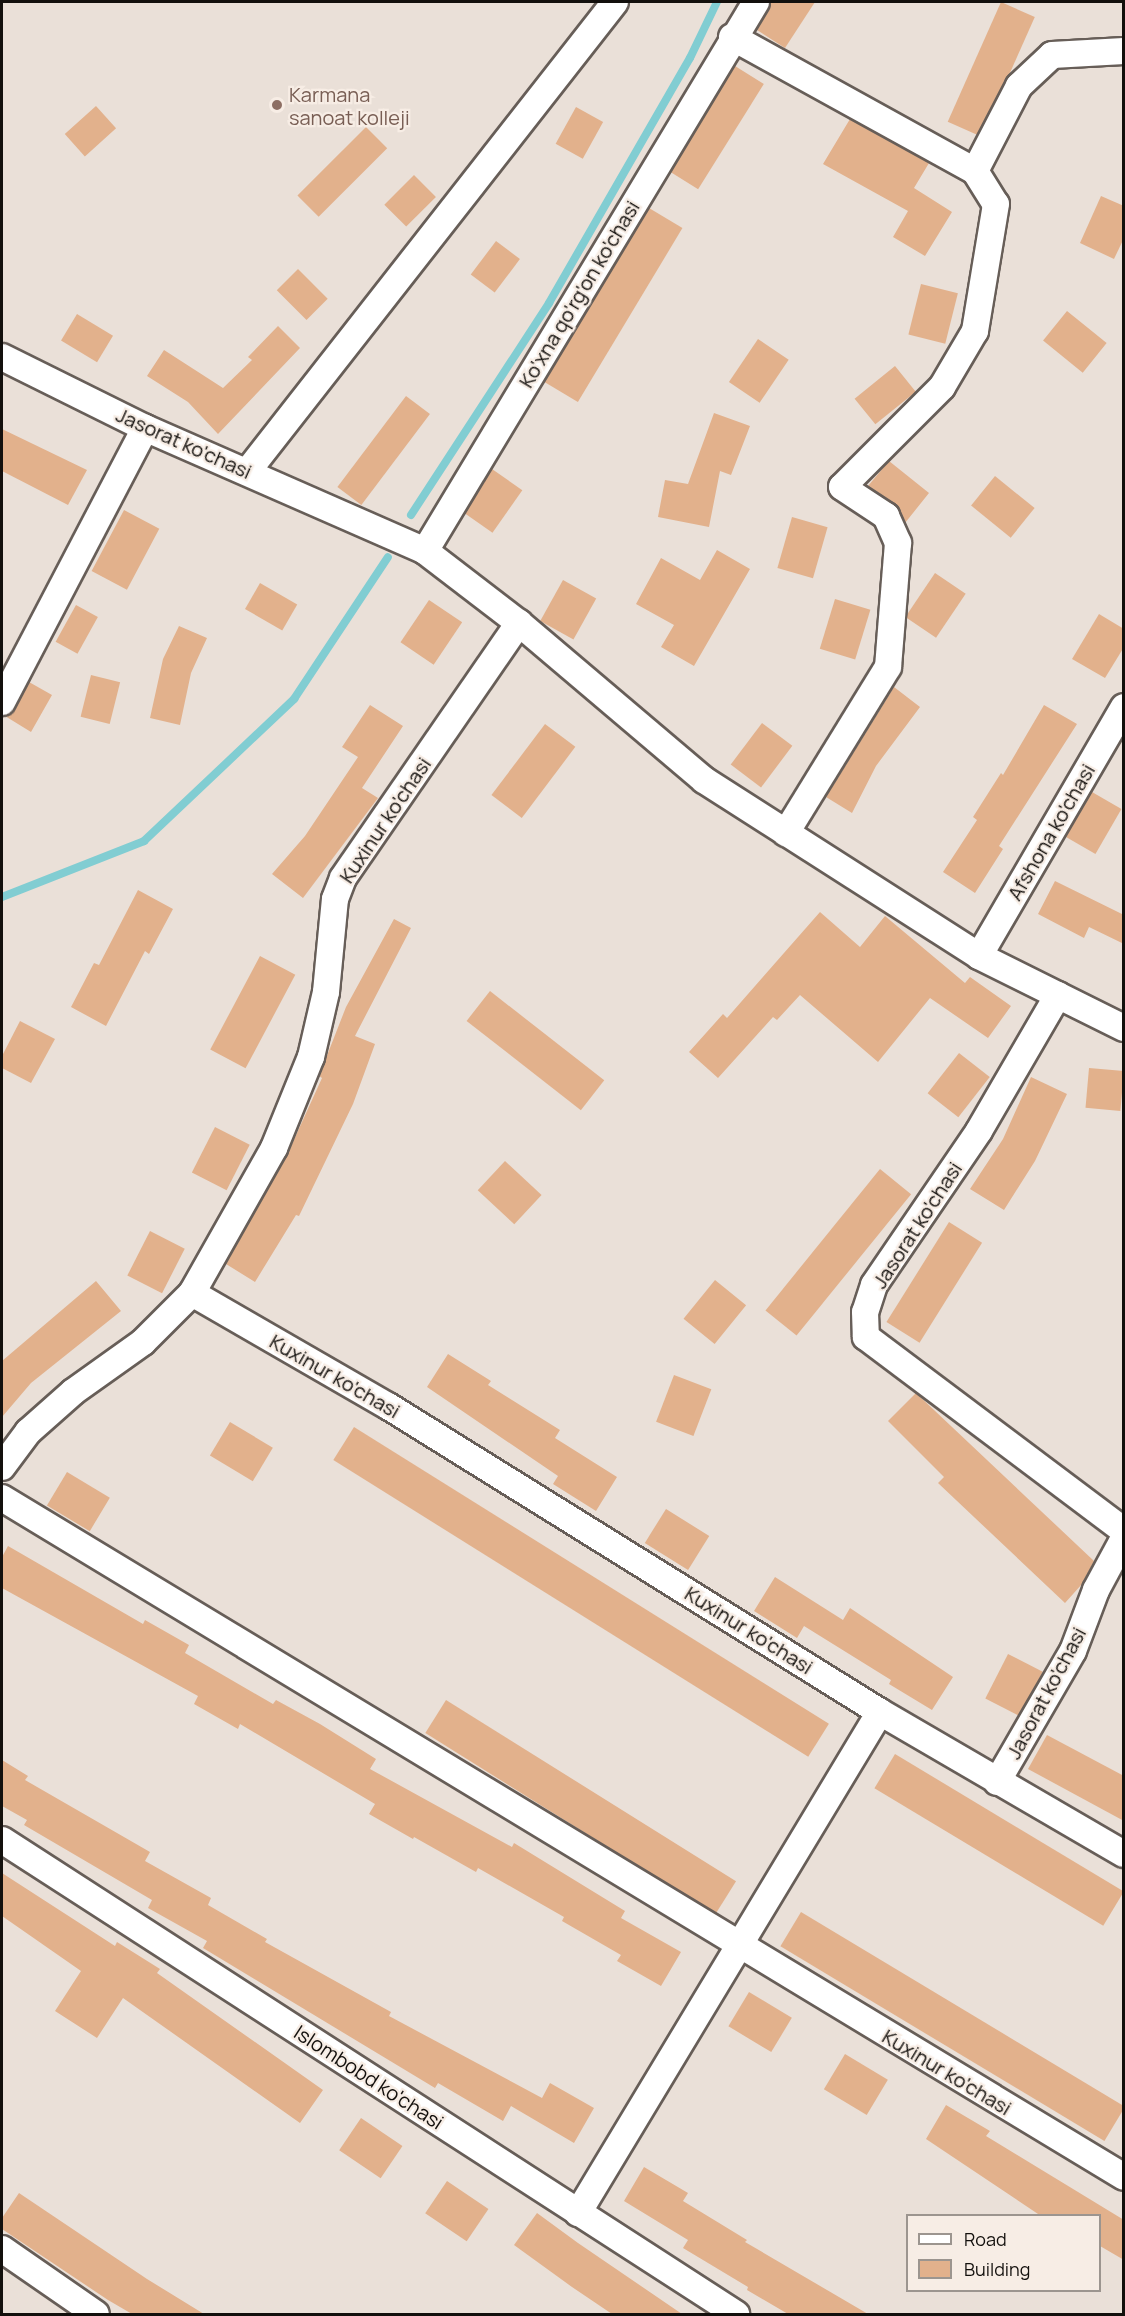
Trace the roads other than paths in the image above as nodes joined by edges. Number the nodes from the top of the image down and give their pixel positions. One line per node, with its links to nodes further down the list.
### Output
1 (615, 2): 8 (street)
2 (756, 2): 3 (street, Ko'xna qo'rg'on ko'chasi)
3 (732, 37): 5 (street); 9 (street, Ko'xna qo'rg'on ko'chasi)
4 (1124, 51): 5 (street)
5 (975, 171): 13 (street)
6 (2, 357): 7 (street, Jasorat ko'chasi)
7 (145, 428): 8 (street, Jasorat ko'chasi); 11 (street)
8 (247, 472): 9 (street, Jasorat ko'chasi)
9 (425, 551): 10 (street, Jasorat ko'chasi)
10 (519, 623): 13 (street, Jasorat ko'chasi); 17 (street, Kuxinur ko'chasi)
11 (2, 702)
12 (1124, 707): 14 (street, Afshona ko'chasi)
13 (786, 833): 14 (street, Jasorat ko'chasi)
14 (979, 956): 15 (street, Jasorat ko'chasi)
15 (1058, 995): 16 (street, Jasorat ko'chasi); 20 (street, Jasorat ko'chasi)
16 (1124, 1028)
17 (192, 1293): 18 (street); 22 (street, Kuxinur ko'chasi)
18 (2, 1467)
19 (2, 1498): 26 (street, Kuxinur ko'chasi)
20 (1124, 1531)
21 (1124, 1538): 23 (street, Jasorat ko'chasi)
22 (880, 1712): 23 (street, Kuxinur ko'chasi); 26 (street)
23 (997, 1782): 25 (street, Kuxinur ko'chasi)
24 (2, 1840): 28 (street, Islombobd ko'chasi)
25 (1124, 1854)
26 (738, 1947): 27 (street, Kuxinur ko'chasi); 28 (street)
27 (1124, 2177)
28 (578, 2213): 31 (street, Islombobd ko'chasi)
29 (2, 2249): 30 (street)
30 (96, 2314)
31 (736, 2314)

